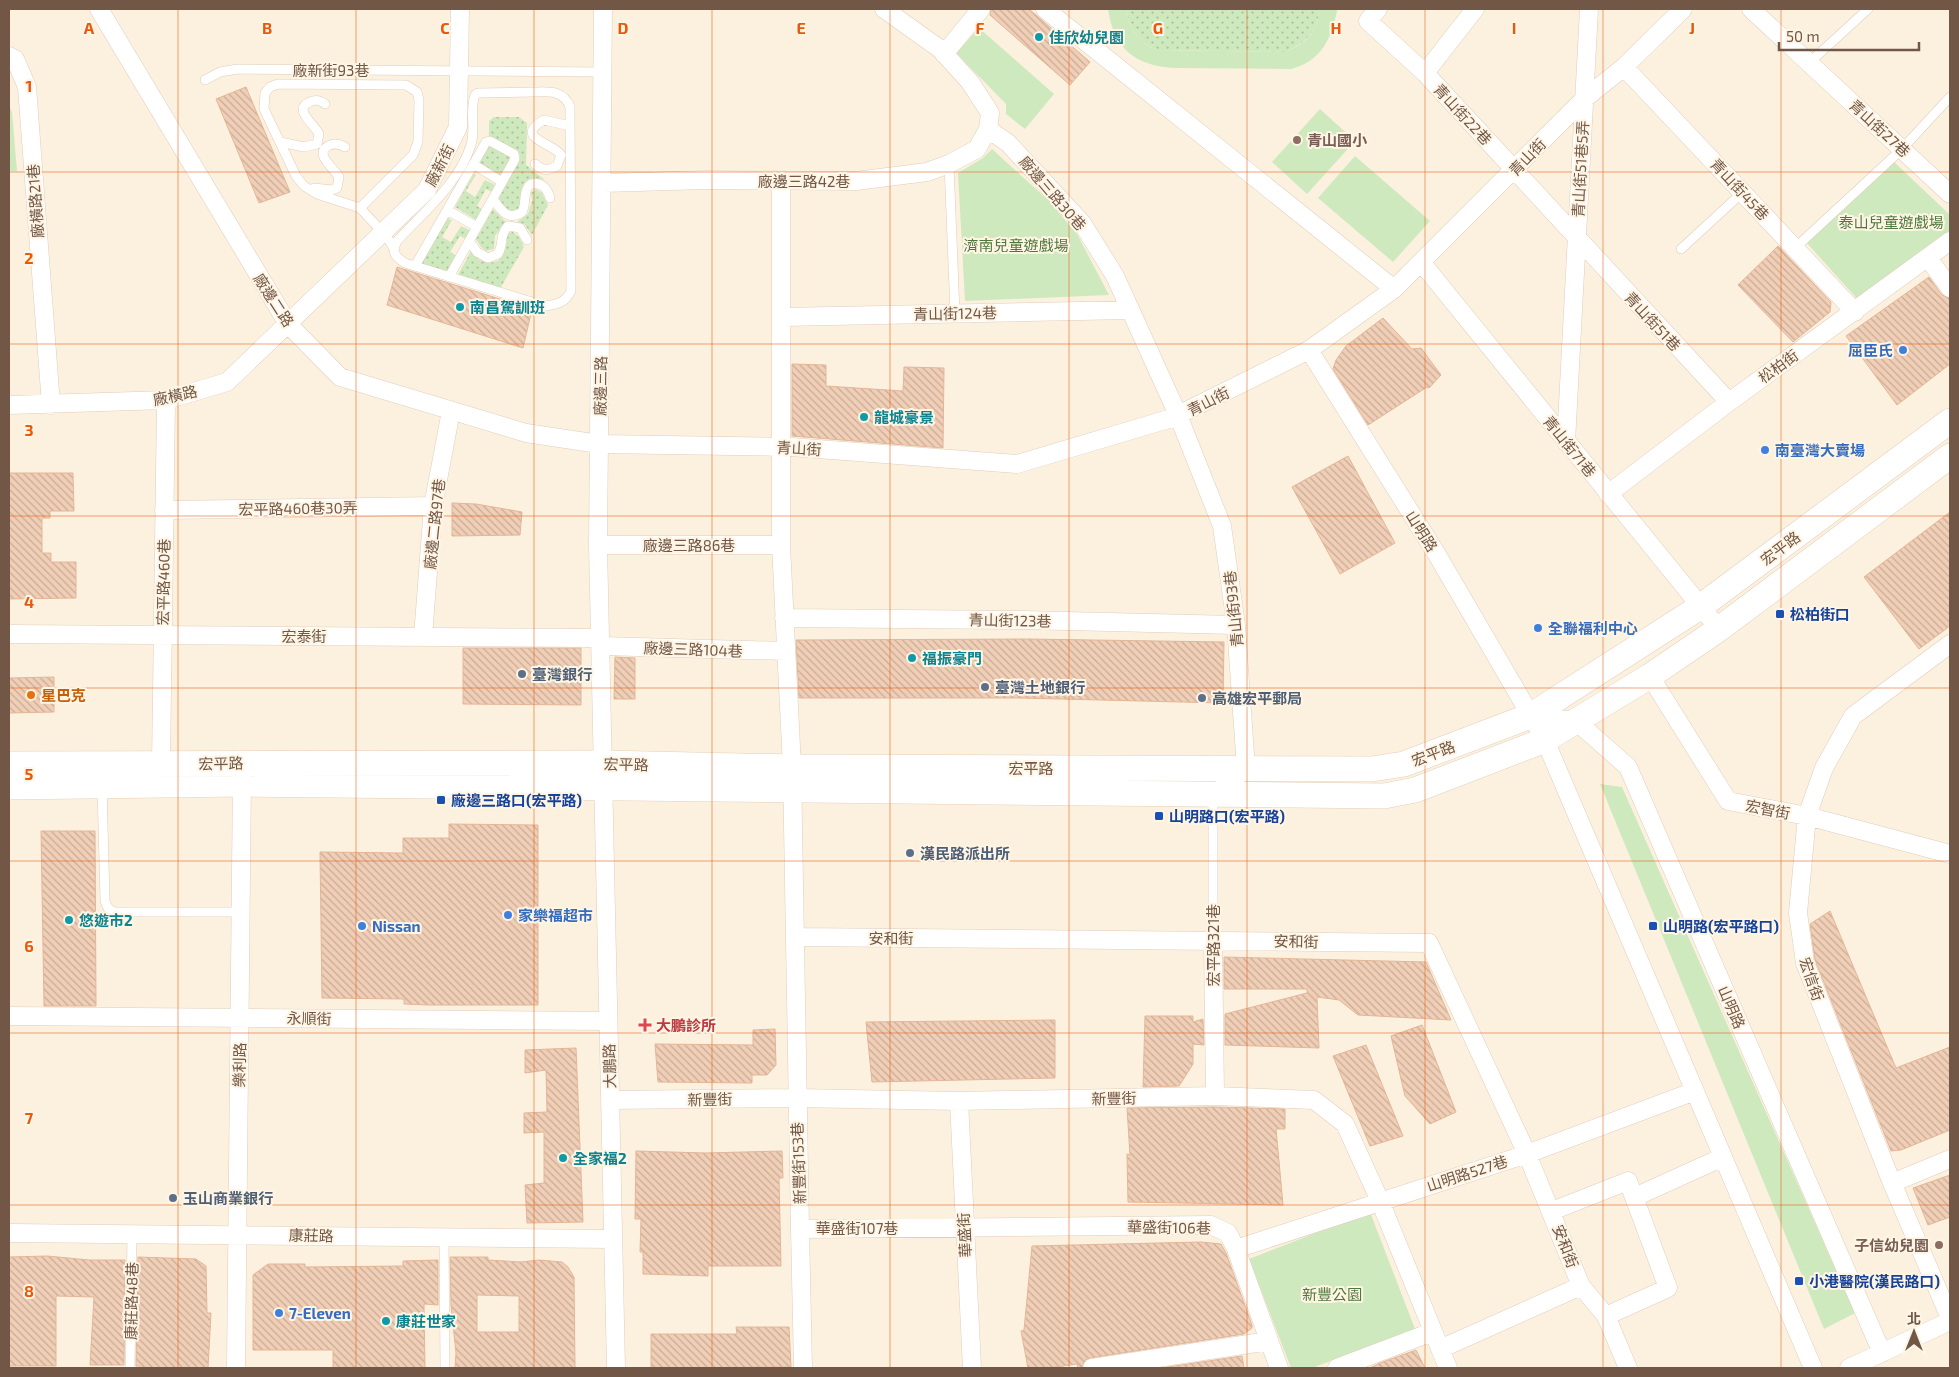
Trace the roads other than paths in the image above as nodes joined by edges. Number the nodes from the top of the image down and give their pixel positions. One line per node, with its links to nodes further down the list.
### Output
1 (99, 9): 62 (street, 廠邊二路)
2 (460, 9): 17 (street, 廠新街)
3 (603, 9): 18 (street, 廠邊三路)
4 (884, 9): 13 (street)
5 (981, 9): 13 (street)
6 (1045, 9): 57 (street)
7 (1378, 9): 19 (street)
8 (1475, 9): 19 (street, 青山街22巷)
9 (1588, 9): 22 (street, 青山街51巷5弄)
10 (1683, 9): 16 (street, 青山街)
11 (1751, 9): 15 (street, 青山街27巷)
12 (1868, 9): 15 (lane)
13 (944, 54): 25 (street)
14 (12, 58): 67 (street, 廠橫路21巷)
15 (1809, 63): 28 (street, 青山街27巷)
16 (1624, 67): 22 (street, 青山街); 37 (street, 青山街45巷)
17 (459, 71): 18 (lane, 廠新街93巷); 20 (lane, 廠新街93巷); 44 (street, 廠新街)
18 (603, 72): 35 (street, 廠邊三路)
19 (1425, 73): 32 (street, 青山街22巷)
20 (205, 80)
21 (1950, 98): 28 (lane)
22 (1584, 99): 32 (street, 青山街); 45 (street, 青山街51巷5弄)
23 (325, 104): 26 (lane)
24 (570, 126): 30 (lane); 49 (lane); 55 (lane)
25 (988, 129): 31 (street, 廠邊三路42巷); 58 (street, 廠邊三路30巷)
26 (280, 142): 36 (lane); 41 (lane)
27 (345, 147): 36 (lane)
28 (1902, 149): 38 (street, 青山街27巷); 50 (lane)
29 (473, 164): 33 (lane); 33 (lane); 42 (lane)
30 (535, 164)
31 (949, 164): 34 (street, 廠邊三路42巷); 60 (lane)
32 (1515, 170): 45 (street, 青山街51巷); 53 (street, 青山街)
33 (502, 182): 40 (lane)
34 (781, 182): 35 (street, 廠邊三路42巷); 61 (street)
35 (603, 183): 72 (street, 廠邊三路)
36 (304, 186): 41 (lane)
37 (1743, 192): 50 (street, 青山街45巷); 51 (lane)
38 (1950, 194)
39 (550, 198): 40 (lane)
40 (493, 199): 43 (lane)
41 (360, 208): 44 (lane)
42 (447, 210): 43 (lane); 54 (lane)
43 (477, 227): 47 (lane)
44 (383, 232): 49 (lane); 62 (street, 廠新街)
45 (1577, 239): 65 (street, 青山街51巷); 71 (street)
46 (527, 240): 47 (lane)
47 (469, 241): 55 (lane)
48 (1950, 241): 52 (street, 松柏街)
49 (394, 247): 54 (lane)
50 (1795, 248): 59 (street, 青山街45巷)
51 (1681, 249)
52 (1928, 258): 56 (street); 59 (street, 松柏街)
53 (1421, 262): 57 (street, 青山街); 71 (street, 青山街71巷)
54 (415, 266): 55 (lane)
55 (449, 277)
56 (1950, 288)
57 (1394, 289): 63 (street, 青山街)
58 (1130, 310): 60 (street, 青山街124巷); 69 (street, 廠邊三路30巷)
59 (1855, 312): 65 (street, 松柏街)
60 (954, 313): 61 (street, 青山街124巷)
61 (781, 317): 73 (street)
62 (288, 324): 64 (street, 廠橫路); 68 (street, 廠邊二路)
63 (1309, 350): 69 (street, 青山街); 91 (street, 山明路)
64 (166, 400): 67 (street, 廠橫路); 77 (street, 宏平路460巷)
65 (1729, 402): 75 (street, 松柏街)
66 (9, 405): 67 (street, 廠橫路)
67 (51, 405)
68 (451, 411): 72 (street, 廠邊二路); 76 (street, 廠邊二路97巷)
69 (1178, 415): 73 (street, 青山街); 82 (street, 青山街93巷)
70 (1950, 421): 80 (street, 宏平路)
71 (1566, 442): 75 (street, 青山街71巷)
72 (599, 444): 73 (street, 青山街); 78 (street, 廠邊三路)
73 (782, 446): 79 (street)
74 (1950, 456): 83 (street, 宏平路)
75 (1608, 494): 80 (street, 青山街71巷)
76 (433, 506): 77 (street, 宏平路460巷30弄); 86 (street, 廠邊二路97巷)
77 (164, 510): 85 (street, 宏平路460巷)
78 (598, 545): 79 (street, 廠邊三路86巷); 87 (street, 廠邊三路)
79 (781, 546): 81 (street)
80 (1700, 607): 83 (street, 青山街71巷); 91 (street, 宏平路)
81 (784, 618): 82 (street, 青山街123巷); 89 (street)
82 (1236, 625): 96 (street, 青山街93巷)
83 (1719, 629): 90 (street, 宏平路)
84 (9, 634): 85 (street, 宏泰街)
85 (162, 635): 86 (street, 宏泰街); 95 (street, 宏平路460巷)
86 (423, 637): 87 (street, 宏泰街)
87 (600, 642): 89 (street, 廠邊三路104巷); 98 (street, 廠邊三路)
88 (1950, 644): 103 (street, 宏信街)
89 (786, 652): 99 (street)
90 (1650, 676): 92 (street, 宏平路); 103 (street, 宏智街)
91 (1530, 716): 92 (street); 93 (street, 山明路); 96 (street, 宏平路)
92 (1576, 721): 93 (street, 宏平路); 137 (street, 山明路)
93 (1545, 740): 102 (street, 宏平路); 111 (street, 山明路)
94 (9, 764): 95 (street, 宏平路)
95 (161, 764): 97 (street, 宏平路)
96 (1246, 769): 99 (street, 宏平路); 102 (street)
97 (242, 773): 98 (street, 宏平路); 100 (street, 宏平路); 105 (street, 樂利路)
98 (603, 775): 99 (street, 宏平路); 110 (street, 大鵬路)
99 (792, 778): 102 (street, 宏平路); 106 (street)
100 (102, 786): 101 (street, 宏平路); 105 (lane)
101 (9, 787)
102 (1213, 794): 107 (lane, 宏平路321巷)
103 (1807, 816): 104 (street, 宏智街); 119 (street, 宏信街)
104 (1950, 854)
105 (240, 912): 109 (street, 樂利路)
106 (795, 937): 107 (street, 安和街); 113 (street)
107 (1212, 940): 112 (street, 宏平路321巷); 116 (street, 安和街)
108 (9, 1016): 109 (street, 永順街)
109 (239, 1017): 110 (street, 永順街); 127 (street, 樂利路)
110 (608, 1021): 114 (street, 大鵬路)
111 (1695, 1091): 116 (street, 山明路527巷); 117 (street, 山明路)
112 (1215, 1096): 115 (street, 新豐街); 121 (street, 新豐街)
113 (796, 1098): 114 (street, 新豐街); 115 (street, 新豐街); 124 (street, 新豐街153巷)
114 (610, 1100): 129 (street, 大鵬路)
115 (959, 1101): 123 (street, 華盛街)
116 (1527, 1154): 121 (street, 山明路527巷); 122 (street, 安和街)
117 (1723, 1157): 120 (street); 149 (street, 山明路)
118 (1950, 1159): 119 (street)
119 (1892, 1183): 133 (street, 宏信街)
120 (1635, 1197): 122 (street); 132 (street)
121 (1380, 1201): 130 (street, 山明路527巷); 134 (street, 新豐街)
122 (1552, 1211): 131 (street, 安和街)
123 (964, 1228): 124 (street, 華盛街107巷); 130 (street, 華盛街106巷); 143 (street, 華盛街)
124 (800, 1229): 142 (street, 華盛街107巷)
125 (9, 1233): 126 (street, 康莊路)
126 (132, 1233): 127 (street, 康莊路); 138 (lane, 康莊路48巷)
127 (237, 1234): 128 (street, 康莊路); 139 (street, 樂利路)
128 (444, 1237): 129 (street, 康莊路); 140 (lane)
129 (613, 1239): 141 (street, 大鵬路)
130 (1236, 1249): 135 (street, 華盛街106巷)
131 (1581, 1286): 132 (street); 136 (street, 安和街)
132 (1606, 1316): 148 (street)
133 (1950, 1320): 137 (street)
134 (1432, 1332): 136 (street, 新豐街); 146 (street)
135 (1268, 1341): 144 (street); 145 (street, 華盛街106巷)
136 (1440, 1349): 147 (street, 新豐街)
137 (1882, 1353): 150 (street)
138 (130, 1368)
139 (236, 1368)
140 (445, 1368)
141 (616, 1368)
142 (803, 1368)
143 (972, 1368)
144 (1092, 1368)
145 (1278, 1368)
146 (1337, 1368)
147 (1448, 1368)
148 (1628, 1368)
149 (1812, 1368)
150 (1849, 1368)

